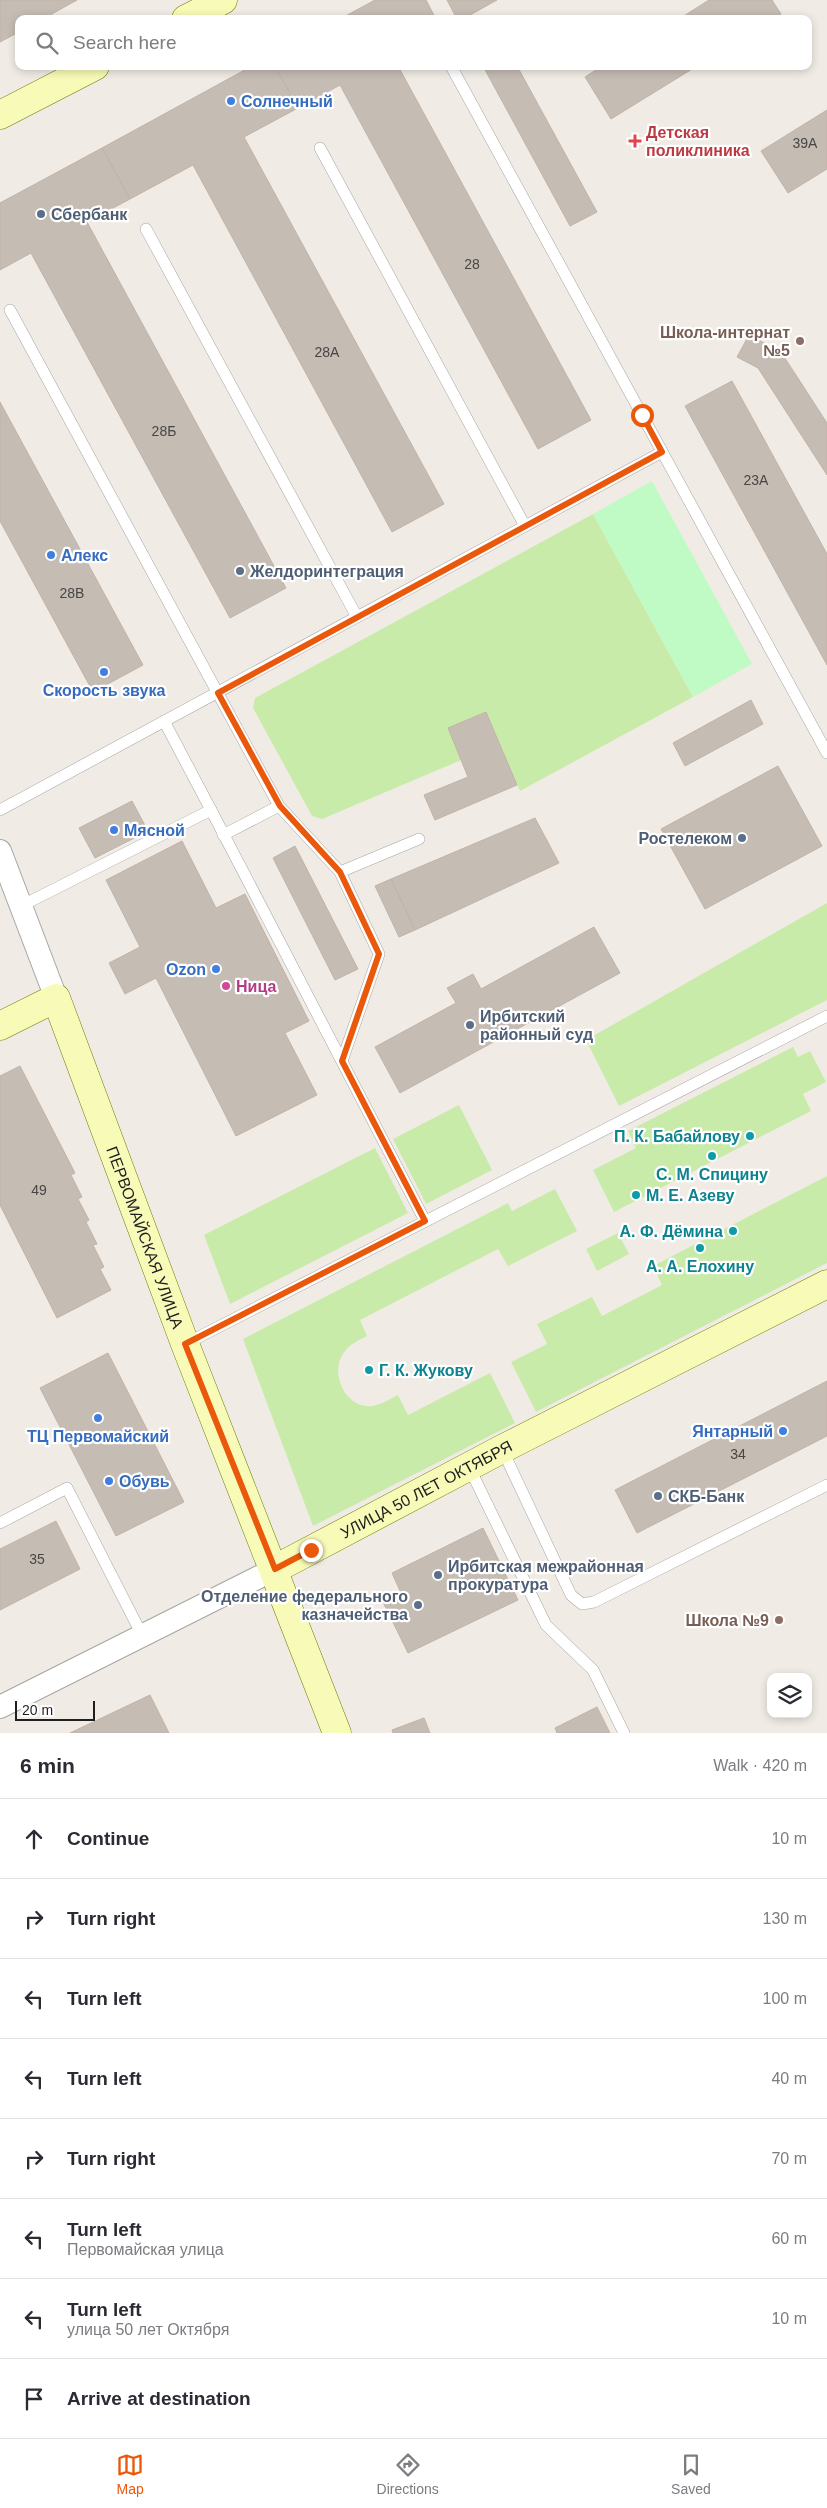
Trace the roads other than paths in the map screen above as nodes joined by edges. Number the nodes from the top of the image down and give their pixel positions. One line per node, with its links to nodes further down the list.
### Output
1 (222, 0): 2 (street)
2 (194, 15)
3 (87, 70): 5 (street)
4 (453, 70): 9 (lane)
5 (0, 116)
6 (320, 148): 10 (lane)
7 (146, 229): 11 (lane)
8 (10, 310): 12 (lane)
9 (662, 452): 10 (lane); 14 (lane)
10 (525, 526): 11 (lane)
11 (357, 617): 12 (lane)
12 (218, 693): 13 (lane); 15 (lane)
13 (164, 721): 16 (lane); 17 (lane)
14 (827, 753)
15 (280, 806): 18 (lane); 21 (lane)
16 (0, 810)
17 (211, 810): 18 (lane); 22 (lane)
18 (224, 835): 26 (lane)
19 (419, 839): 21 (lane)
20 (0, 851): 22 (street, ПЕРВОМАЙСКАЯ УЛИЦА)
21 (340, 872): 26 (lane)
22 (21, 906): 23 (street, ПЕРВОМАЙСКАЯ УЛИЦА)
23 (56, 998): 25 (street); 29 (street, ПЕРВОМАЙСКАЯ УЛИЦА)
24 (827, 1016): 27 (lane)
25 (0, 1026)
26 (342, 1061): 27 (lane)
27 (425, 1221): 29 (lane)
28 (827, 1284): 30 (street, УЛИЦА 50 ЛЕТ ОКТЯБРЯ)
29 (185, 1344): 34 (street, ПЕРВОМАЙСКАЯ УЛИЦА)
30 (502, 1449): 31 (street, УЛИЦА 50 ЛЕТ ОКТЯБРЯ); 32 (lane)
31 (469, 1467): 34 (street, УЛИЦА 50 ЛЕТ ОКТЯБРЯ); 38 (lane)
32 (827, 1485)
33 (0, 1522): 35 (lane)
34 (275, 1569): 35 (street, УЛИЦА 50 ЛЕТ ОКТЯБРЯ); 37 (street, ПЕРВОМАЙСКАЯ УЛИЦА)
35 (142, 1636): 36 (street, УЛИЦА 50 ЛЕТ ОКТЯБРЯ)
36 (0, 1707)
37 (338, 1733)
38 (624, 1733)

